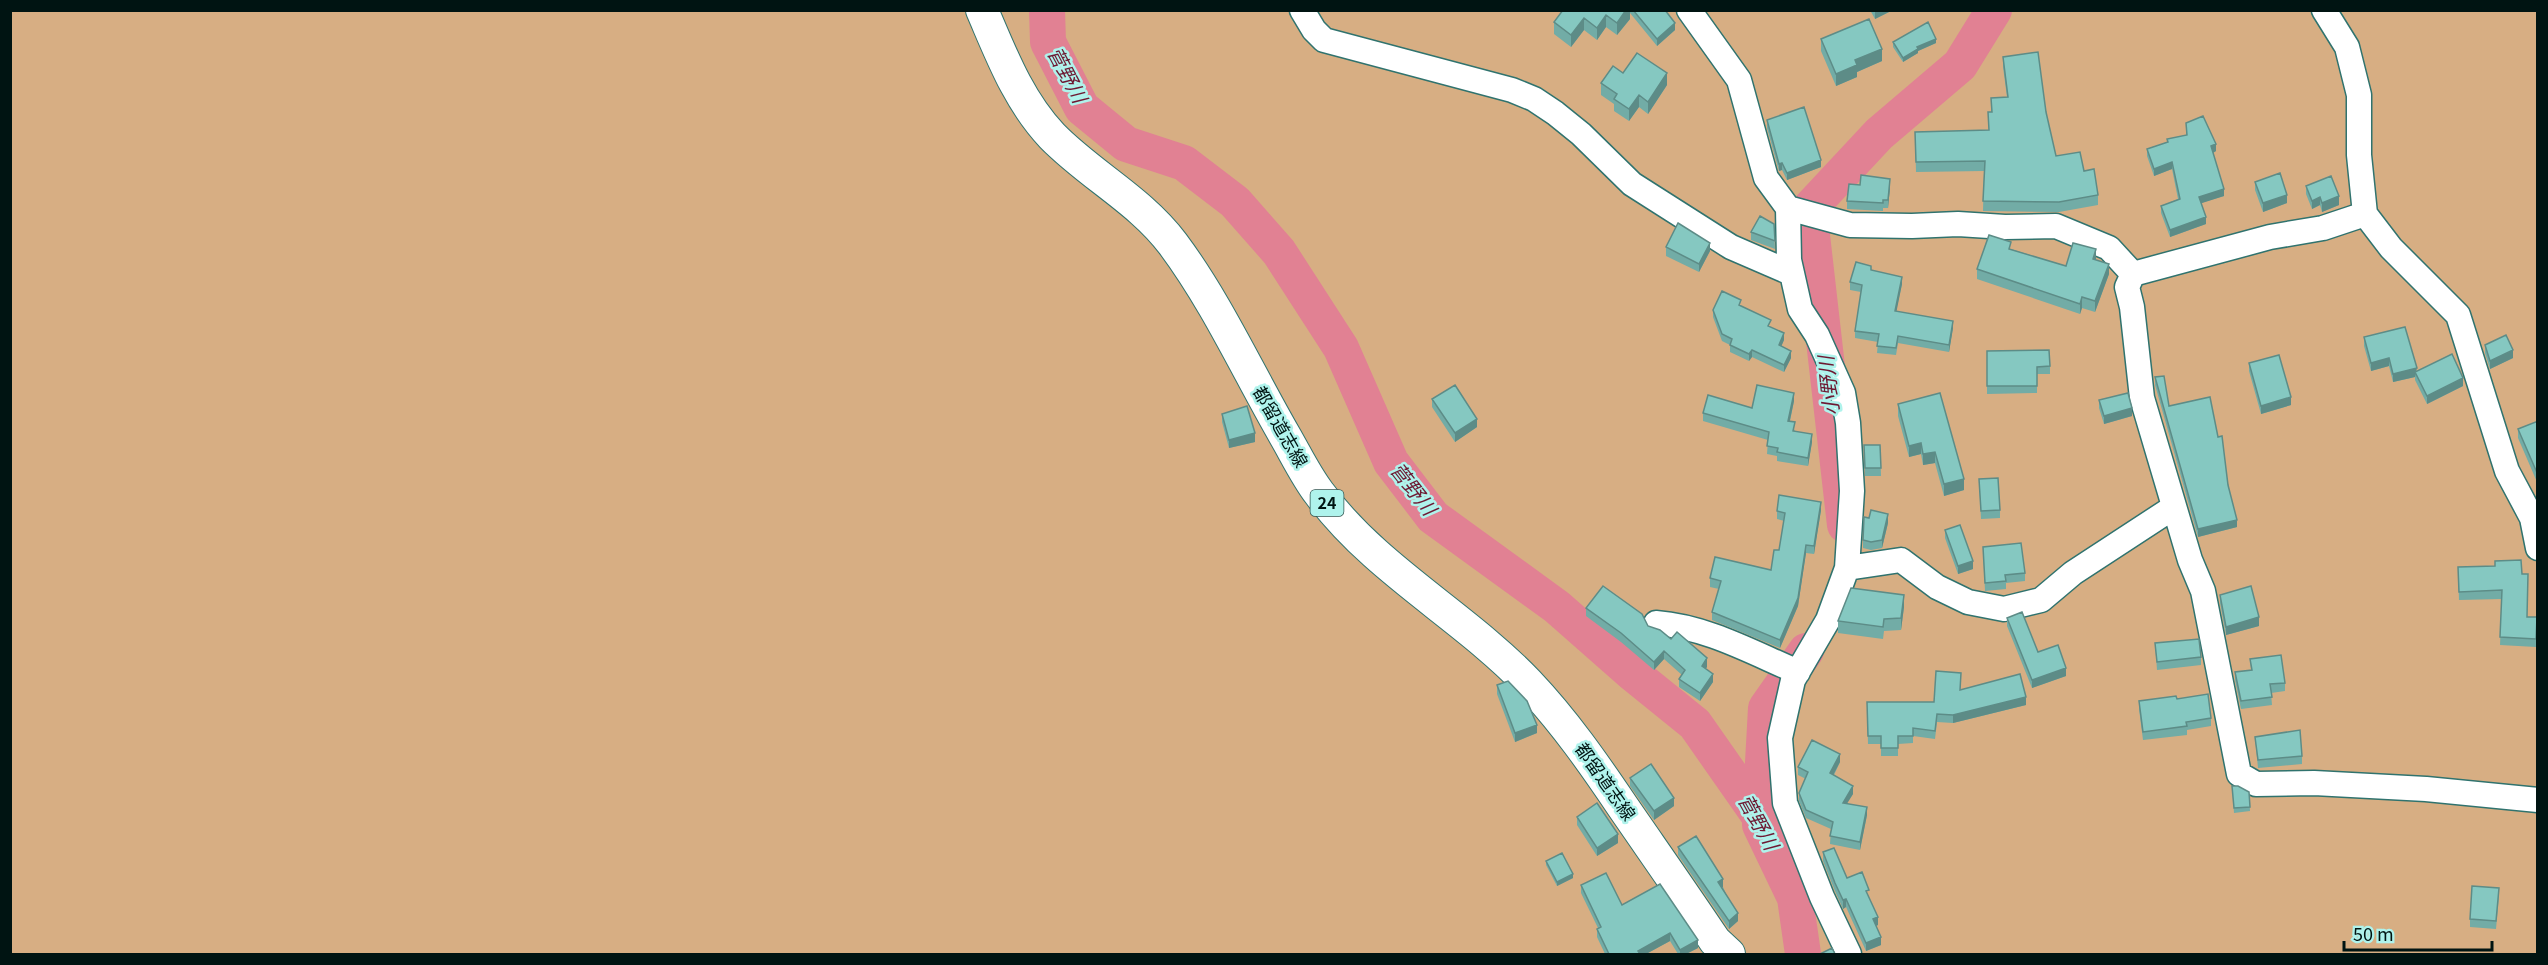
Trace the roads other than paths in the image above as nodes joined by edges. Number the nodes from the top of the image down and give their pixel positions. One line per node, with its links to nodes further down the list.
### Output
1 (982, 10): 15 (main road, 都留道志線 / 24)
2 (1302, 10): 7 (street)
3 (1689, 10): 5 (street)
4 (2324, 10): 6 (street)
5 (1788, 208): 7 (street); 8 (street)
6 (2366, 214): 8 (street); 10 (street)
7 (1791, 273): 11 (street)
8 (2133, 274): 9 (street)
9 (2174, 507): 11 (street); 14 (street)
10 (2538, 548)
11 (1847, 568): 13 (street)
12 (1656, 622): 13 (street)
13 (1798, 672): 16 (street)
14 (2538, 800)
15 (1730, 954)
16 (1849, 954)

